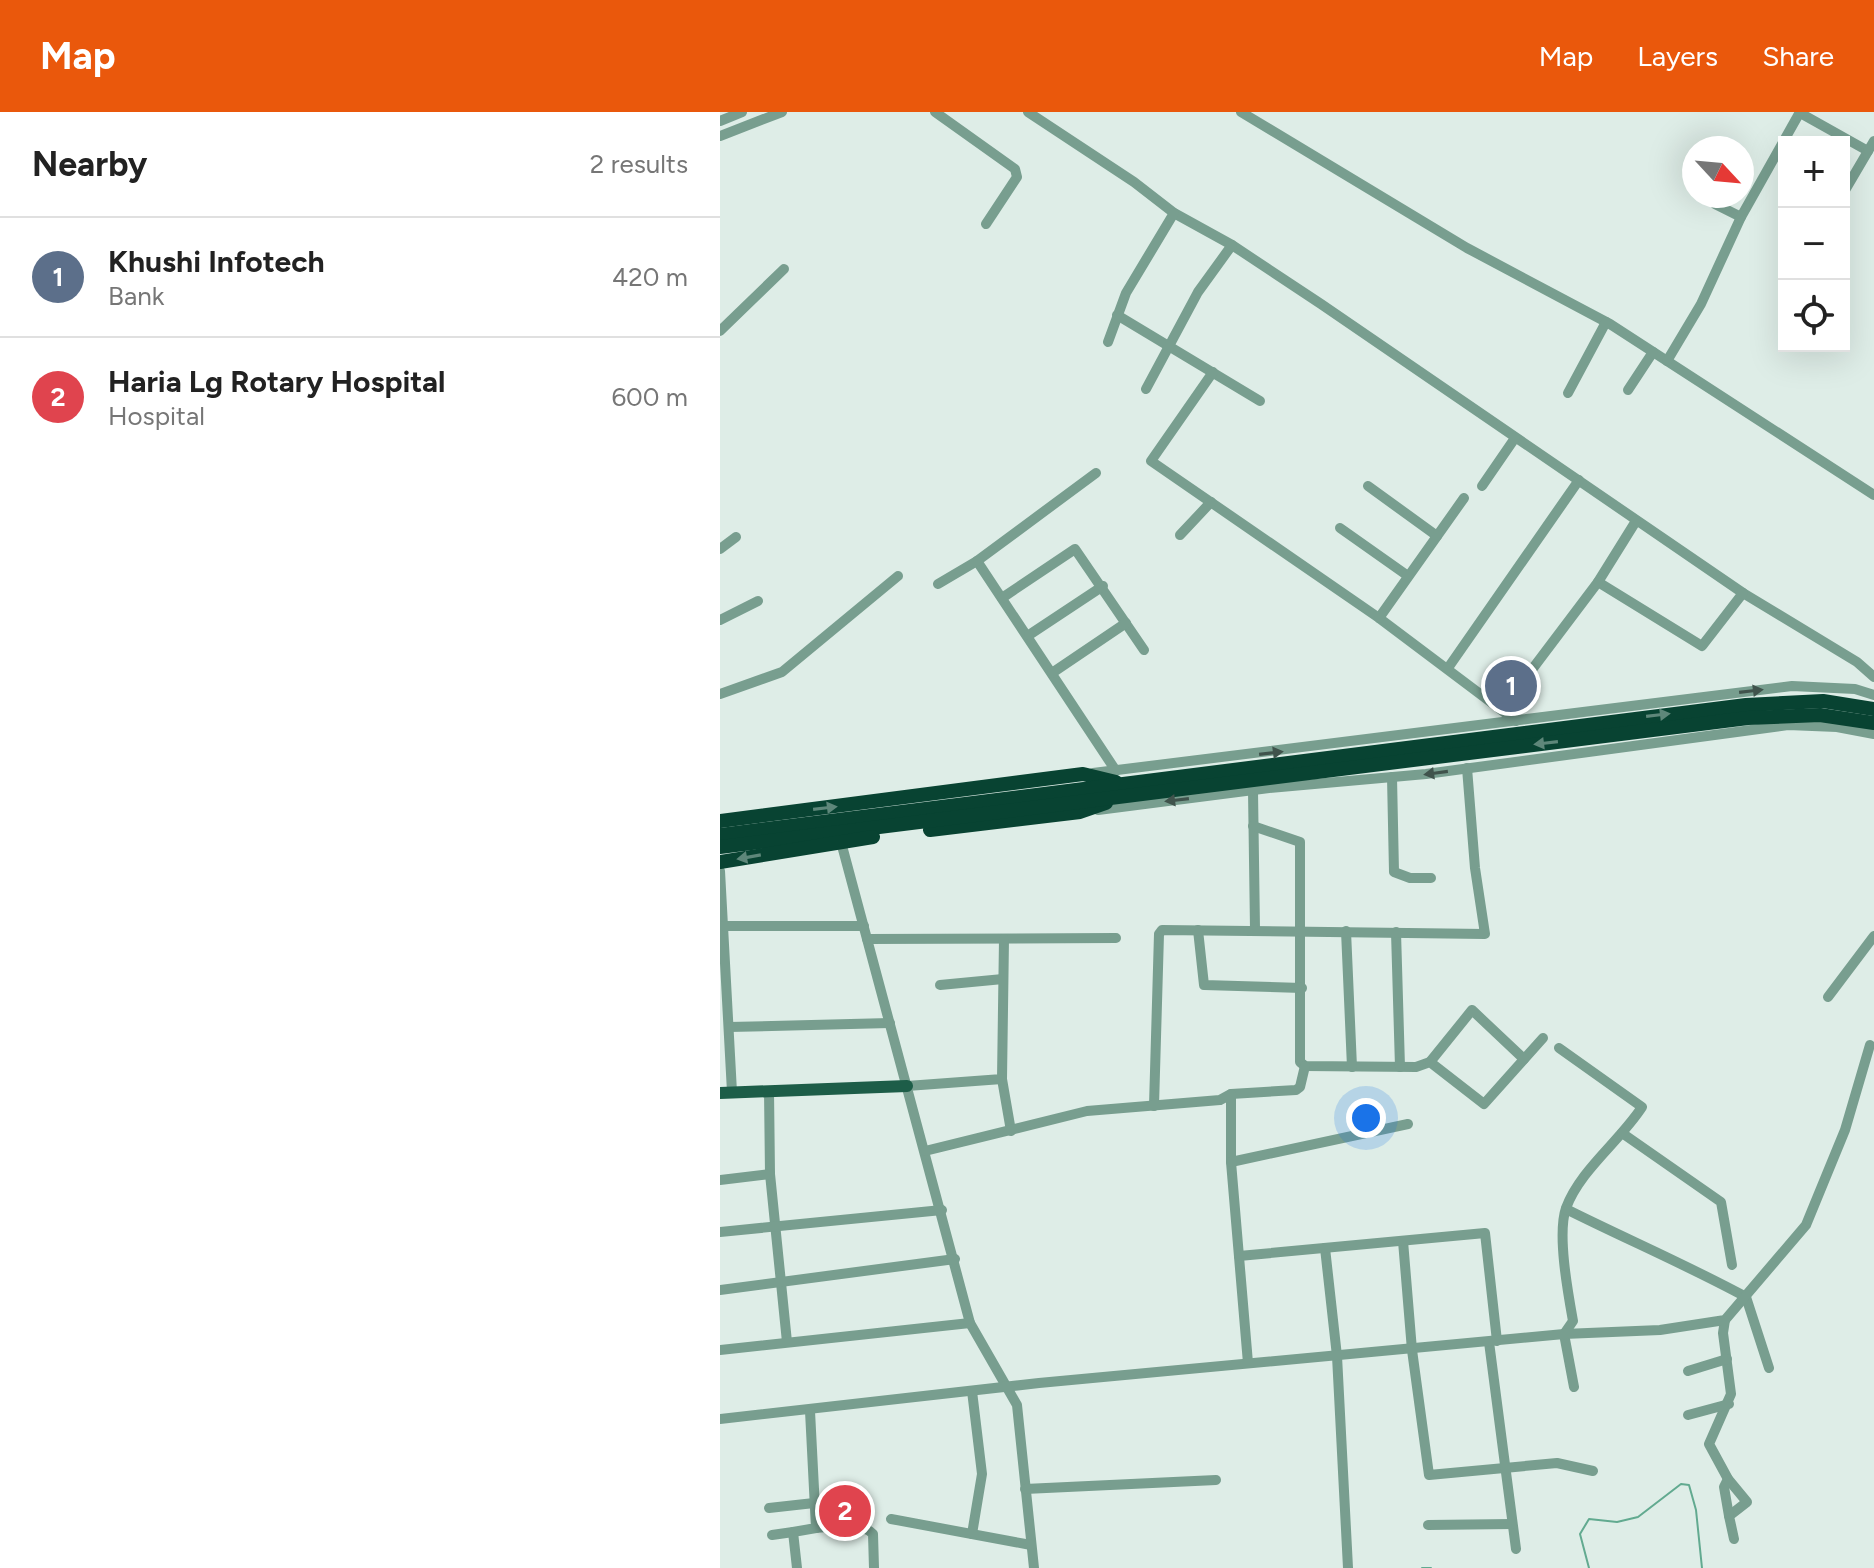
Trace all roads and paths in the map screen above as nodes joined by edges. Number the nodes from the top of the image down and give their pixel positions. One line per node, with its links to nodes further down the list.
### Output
1 (742, 112): 7 (street)
2 (782, 112): 8 (street)
3 (935, 112): 15 (street)
4 (1028, 112): 13 (street)
5 (1241, 112): 19 (street)
6 (1800, 112): 10 (street); 14 (street)
7 (720, 121)
8 (720, 136)
9 (1874, 141): 10 (street)
10 (1868, 151): 11 (street)
11 (1850, 182)
12 (1723, 208): 14 (street)
13 (1174, 213): 16 (street); 18 (street)
14 (1741, 217): 24 (street)
15 (986, 224)
16 (1232, 245): 22 (street); 30 (street)
17 (784, 269): 20 (street)
18 (1117, 315): 21 (street); 22 (street)
19 (1606, 322): 23 (street); 28 (street)
20 (720, 331)
21 (1108, 342)
22 (1171, 346): 25 (street); 26 (street)
23 (1653, 352): 24 (street); 27 (street)
24 (1667, 361): 35 (street)
25 (1213, 372): 29 (street); 37 (street)
26 (1146, 389)
27 (1628, 390)
28 (1568, 393)
29 (1260, 401)
30 (1515, 438): 32 (street); 34 (street)
31 (1096, 473): 44 (street)
32 (1579, 480): 38 (street); 58 (street)
33 (1368, 486): 41 (street)
34 (1482, 486)
35 (1874, 495)
36 (1464, 498): 41 (street)
37 (1211, 502): 40 (street); 53 (street)
38 (1636, 521): 47 (street); 50 (street)
39 (1340, 528): 46 (street)
40 (1180, 535)
41 (1437, 536): 46 (street)
42 (736, 537): 43 (street)
43 (720, 549)
44 (977, 561): 48 (street); 51 (street)
45 (898, 576): 61 (street)
46 (1408, 576): 53 (street)
47 (1598, 582): 50 (street); 63 (street)
48 (938, 584)
49 (1103, 586): 51 (street); 55 (street); 56 (street)
50 (1743, 593): 60 (street)
51 (1002, 598): 56 (street)
52 (758, 601): 54 (street)
53 (1379, 618): 58 (street)
54 (720, 620)
55 (1126, 623): 57 (street); 59 (street)
56 (1029, 635): 59 (street)
57 (1144, 650)
58 (1448, 668): 63 (street)
59 (1052, 673): 69 (street)
60 (1874, 677)
61 (720, 694)
62 (1874, 695): 65 (street, one-way to 62)
63 (1503, 708): 65 (street)
64 (1874, 709): 73 (highway, one-way to 64)
65 (1516, 721): 69 (street, one-way to 65)
66 (1874, 723): 70 (highway, one-way to 70)
67 (1874, 734): 68 (street)
68 (1467, 768): 72 (street, one-way to 72); 90 (street)
69 (1116, 771): 71 (street)
70 (1376, 771): 72 (street); 73 (highway); 74 (street)
71 (1083, 774): 73 (highway); 76 (highway, one-way to 71)
72 (1392, 777): 83 (street)
73 (1128, 789): 75 (highway); 78 (highway); 80 (highway)
74 (1253, 791): 75 (street, one-way to 75); 77 (street)
75 (1080, 812): 79 (highway)
76 (720, 821)
77 (1253, 826): 86 (street); 88 (street)
78 (720, 835)
79 (841, 842): 81 (highway, one-way to 81); 85 (street)
80 (720, 847)
81 (720, 862)
82 (720, 871): 84 (street)
83 (1431, 878)
84 (723, 926): 85 (street); 95 (street)
85 (864, 926): 93 (street)
86 (1255, 929): 87 (street); 88 (street)
87 (1198, 930): 99 (street); 116 (street)
88 (1303, 930): 89 (street); 99 (street)
89 (1346, 931): 90 (street); 109 (street)
90 (1396, 932): 110 (street)
91 (1874, 936): 100 (street)
92 (1116, 938): 94 (street)
93 (867, 939): 94 (street); 102 (street)
94 (1004, 939): 97 (street)
95 (722, 942): 96 (street)
96 (723, 971): 101 (street)
97 (1003, 979): 98 (street); 111 (street)
98 (940, 985)
99 (1302, 988): 108 (street)
100 (1828, 997)
101 (726, 1020): 102 (street); 114 (street)
102 (890, 1023): 112 (street)
103 (1543, 1038): 106 (street)
104 (1870, 1045): 135 (street)
105 (1559, 1048): 119 (street)
106 (1524, 1059): 107 (street); 107 (street)
107 (1430, 1062): 110 (street)
108 (1305, 1066): 109 (street); 115 (street)
109 (1352, 1067): 110 (street)
110 (1400, 1067)
111 (1002, 1079): 112 (street); 118 (street)
112 (907, 1086): 113 (main road); 120 (street)
113 (769, 1091): 114 (main road); 122 (street)
114 (726, 1092)
115 (1231, 1094): 116 (street); 121 (street)
116 (1154, 1106): 118 (street)
117 (1408, 1124): 121 (street)
118 (1011, 1131): 120 (street)
119 (1622, 1133): 124 (street); 132 (street)
120 (925, 1151): 125 (street)
121 (1231, 1162): 130 (street)
122 (770, 1174): 123 (street); 126 (street)
123 (720, 1180)
124 (1566, 1209): 135 (street); 138 (street)
125 (942, 1210): 126 (street); 131 (street)
126 (775, 1225): 127 (street); 133 (street)
127 (720, 1232)
128 (1403, 1241): 129 (street); 139 (street); 142 (street)
129 (1325, 1248): 130 (street); 143 (street)
130 (1239, 1256): 145 (street)
131 (955, 1259): 133 (street); 137 (street)
132 (1732, 1265)
133 (781, 1284): 134 (street); 140 (street)
134 (720, 1290)
135 (1746, 1297): 136 (street); 146 (street)
136 (1725, 1320): 138 (street); 144 (street)
137 (970, 1323): 140 (street); 148 (street)
138 (1564, 1334): 139 (street); 149 (street)
139 (1493, 1341): 142 (street); 155 (street)
140 (787, 1342): 141 (street)
141 (720, 1350)
142 (1412, 1350): 143 (street); 155 (street)
143 (1337, 1356): 145 (street); 176 (street)
144 (1727, 1359): 147 (street); 151 (street)
145 (1248, 1363): 148 (street)
146 (1769, 1368)
147 (1688, 1371)
148 (1009, 1387): 150 (street); 159 (street)
149 (1574, 1387)
150 (972, 1391): 152 (street); 168 (street)
151 (1729, 1404): 153 (street); 157 (street)
152 (810, 1411): 154 (street); 160 (street)
153 (1688, 1415)
154 (720, 1419)
155 (1506, 1469): 156 (street); 164 (street)
156 (1593, 1471)
157 (1728, 1479): 162 (street); 162 (street)
158 (1216, 1480): 159 (street)
159 (1025, 1489): 171 (street)
160 (814, 1503): 161 (street); 166 (street)
161 (769, 1508)
162 (1729, 1516): 170 (street)
163 (891, 1519): 168 (street)
164 (1512, 1524): 165 (street); 172 (street)
165 (1428, 1525)
166 (816, 1528): 167 (street); 174 (street)
167 (793, 1532): 169 (street); 173 (street)
168 (972, 1534): 171 (street)
169 (772, 1535)
170 (1734, 1539)
171 (1031, 1545): 175 (street)
172 (1516, 1549)
173 (797, 1568)
174 (874, 1568)
175 (1034, 1568)
176 (1348, 1568)

